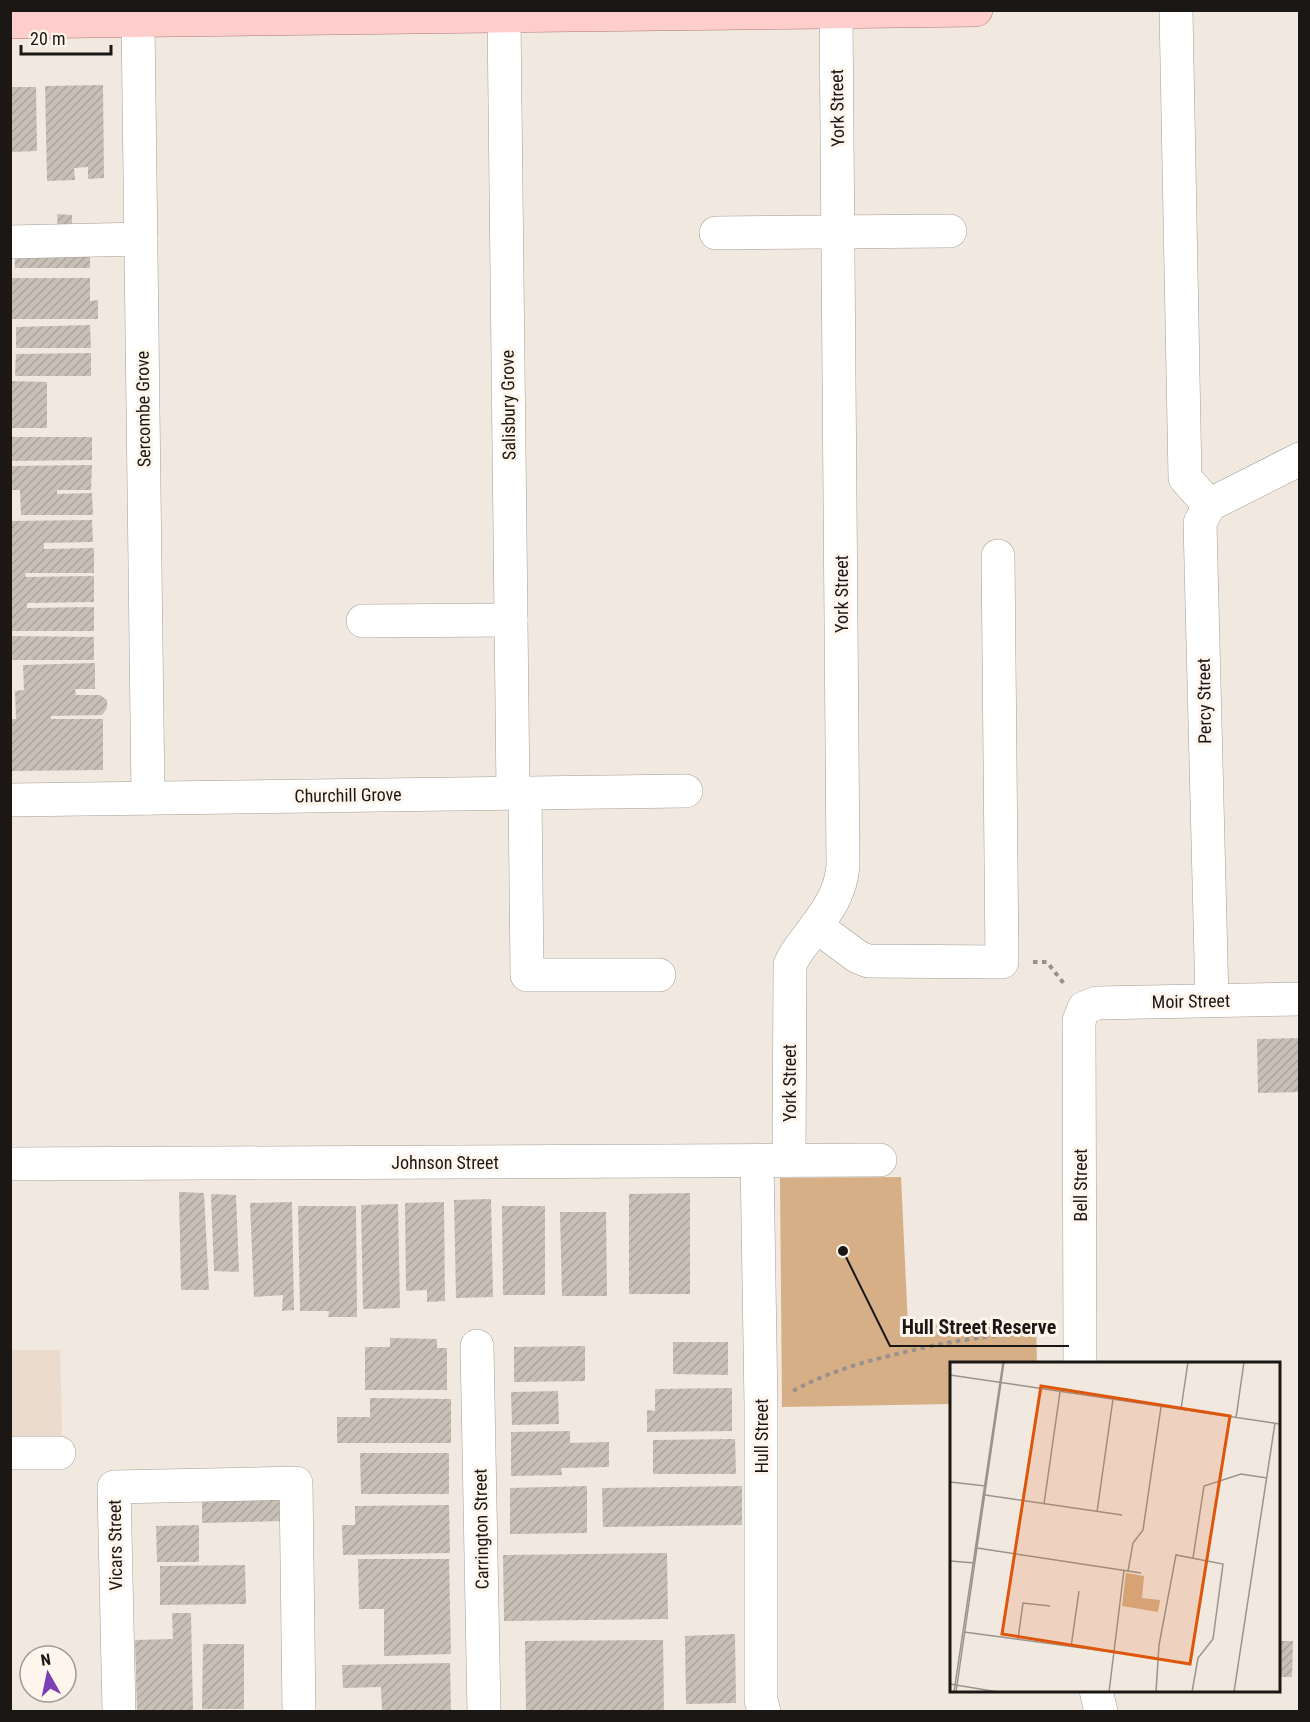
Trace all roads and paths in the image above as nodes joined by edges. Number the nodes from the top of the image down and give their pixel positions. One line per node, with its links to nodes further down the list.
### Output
1 (976, 10): 3 (main road)
2 (1176, 10): 13 (street)
3 (836, 12): 4 (main road); 8 (street, York Street)
4 (504, 16): 5 (main road); 15 (street, Salisbury Grove)
5 (138, 20): 6 (main road); 10 (street, Sercombe Grove)
6 (10, 22)
7 (950, 231): 8 (street)
8 (838, 232): 9 (street); 21 (street, York Street)
9 (716, 233)
10 (141, 239): 11 (street); 19 (street, Sercombe Grove)
11 (10, 242)
12 (1299, 459): 13 (street)
13 (1209, 505): 25 (street, Percy Street)
14 (998, 555): 22 (street)
15 (511, 620): 16 (street); 18 (street, Salisbury Grove)
16 (363, 621)
17 (686, 791): 18 (street, Churchill Grove)
18 (519, 793): 19 (street, Churchill Grove); 23 (street, Salisbury Grove)
19 (148, 798): 20 (street, Churchill Grove)
20 (10, 800)
21 (816, 926): 22 (street); 27 (street, York Street)
22 (1002, 962): 26 (path)
23 (659, 975)
24 (1299, 999): 25 (street, Moir Street)
25 (1212, 1000): 26 (street, Moir Street)
26 (1084, 1008): 32 (street, Bell Street)
27 (789, 1160): 28 (street, Johnson Street); 29 (street, Johnson Street)
28 (880, 1160)
29 (757, 1161): 30 (street, Johnson Street); 33 (street, Hull Street)
30 (10, 1164)
31 (477, 1346): 39 (street, Carrington Street)
32 (1080, 1348): 33 (path)
33 (761, 1405): 40 (street, Hull Street)
34 (10, 1453): 35 (street)
35 (59, 1453)
36 (1096, 1692): 41 (street)
37 (118, 1712): 38 (street, Vicars Street)
38 (298, 1712)
39 (484, 1712)
40 (764, 1712)
41 (1101, 1712)

